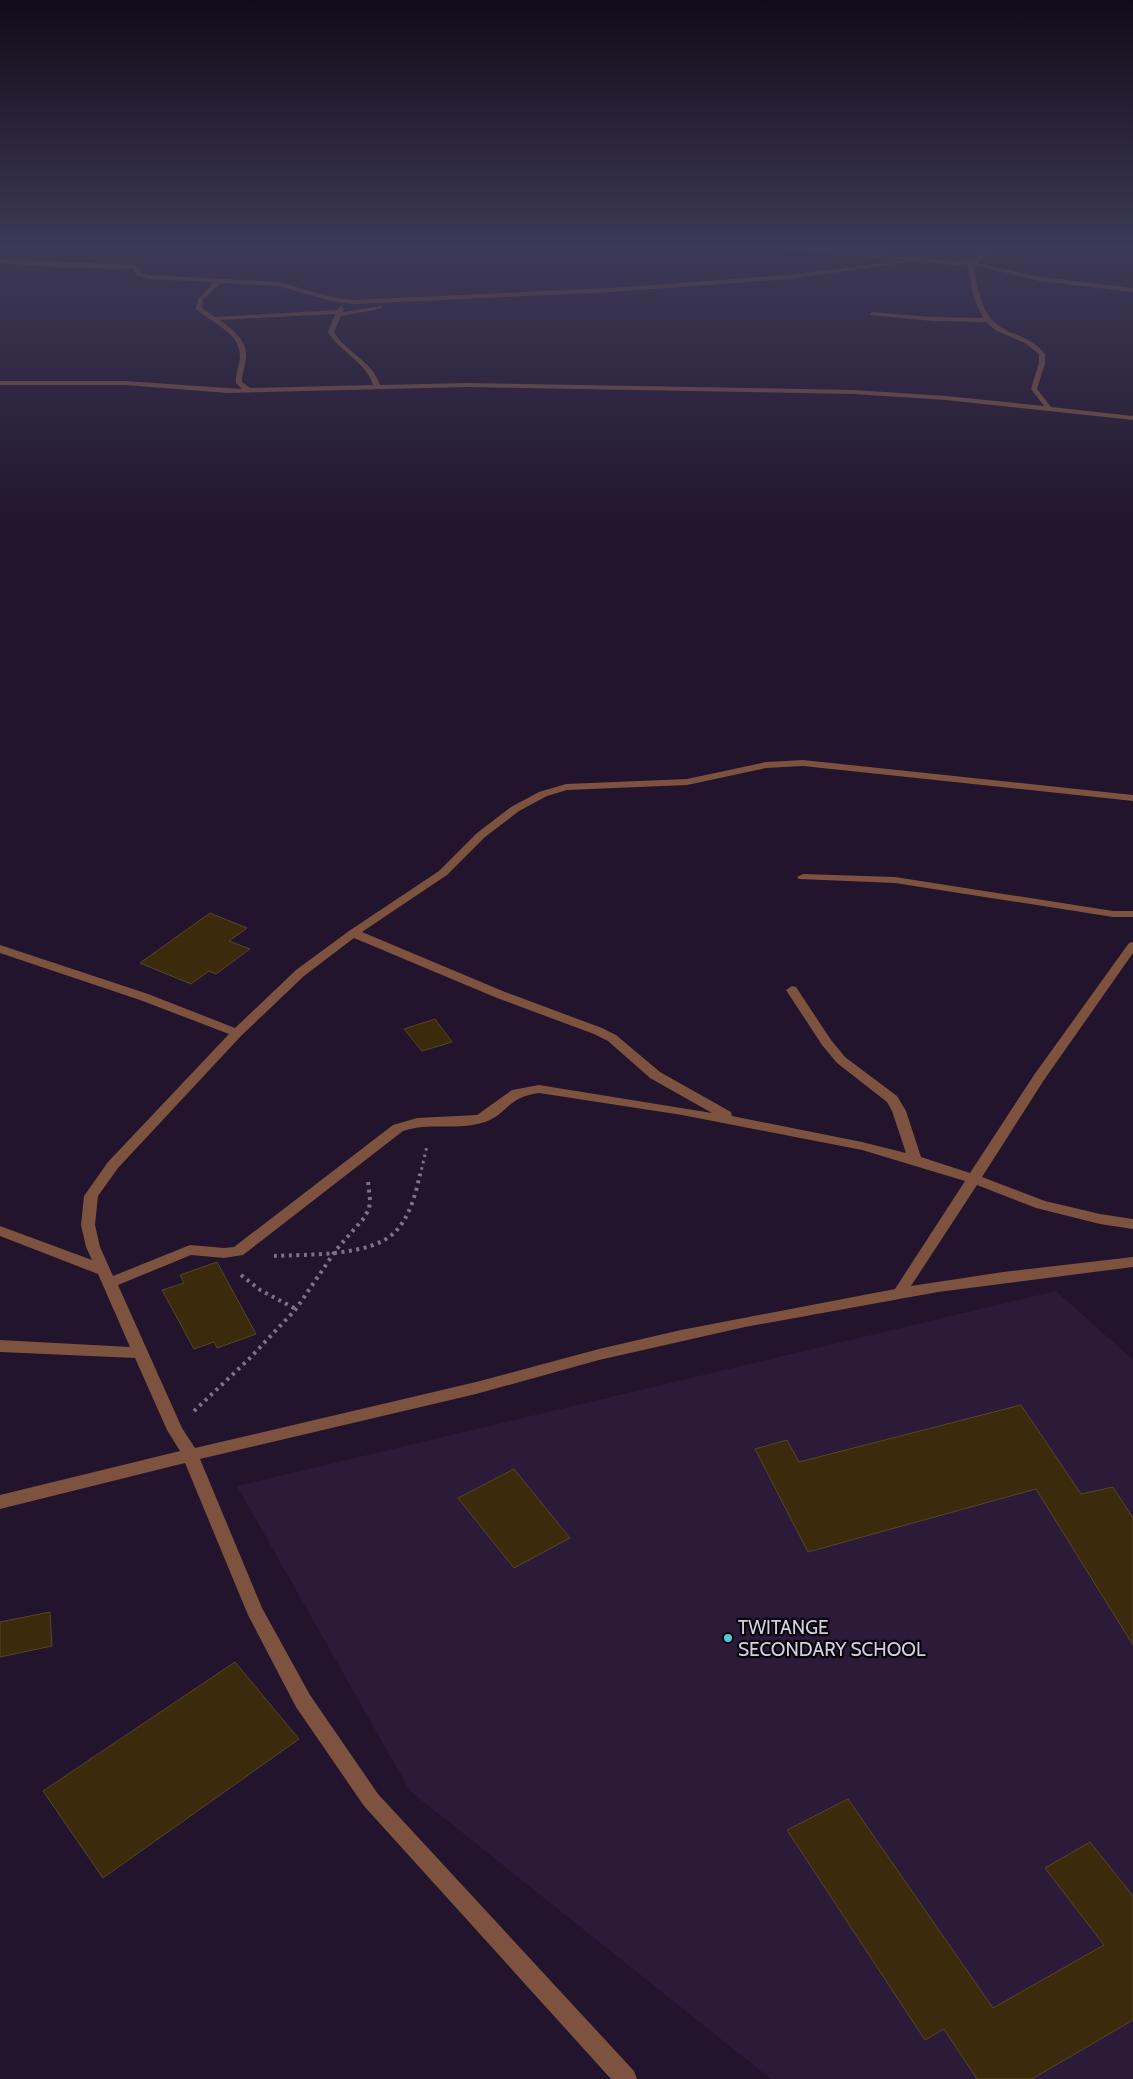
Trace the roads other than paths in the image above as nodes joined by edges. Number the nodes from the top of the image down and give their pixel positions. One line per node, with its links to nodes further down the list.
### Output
1 (241, 344): 6 (street)
2 (339, 344): 5 (street)
3 (1032, 344): 7 (street)
4 (0, 383): 6 (street)
5 (377, 388): 6 (street); 7 (street)
6 (249, 391)
7 (1050, 410): 8 (street)
8 (1133, 418)
9 (1133, 798): 12 (street)
10 (803, 877): 11 (street)
11 (1133, 914)
12 (353, 933): 16 (street); 17 (street)
13 (1133, 945): 19 (street)
14 (0, 950): 16 (street)
15 (792, 990): 18 (street)
16 (237, 1033): 23 (street)
17 (736, 1121): 18 (street); 23 (street)
18 (915, 1160): 19 (street)
19 (972, 1178): 20 (street); 24 (street)
20 (1133, 1224)
21 (0, 1231): 23 (street)
22 (1133, 1262): 24 (street)
23 (106, 1276): 26 (street)
24 (900, 1292): 27 (street)
25 (0, 1346): 26 (street)
26 (141, 1353): 27 (street)
27 (190, 1454): 28 (street); 29 (street)
28 (0, 1502)
29 (626, 2079)

